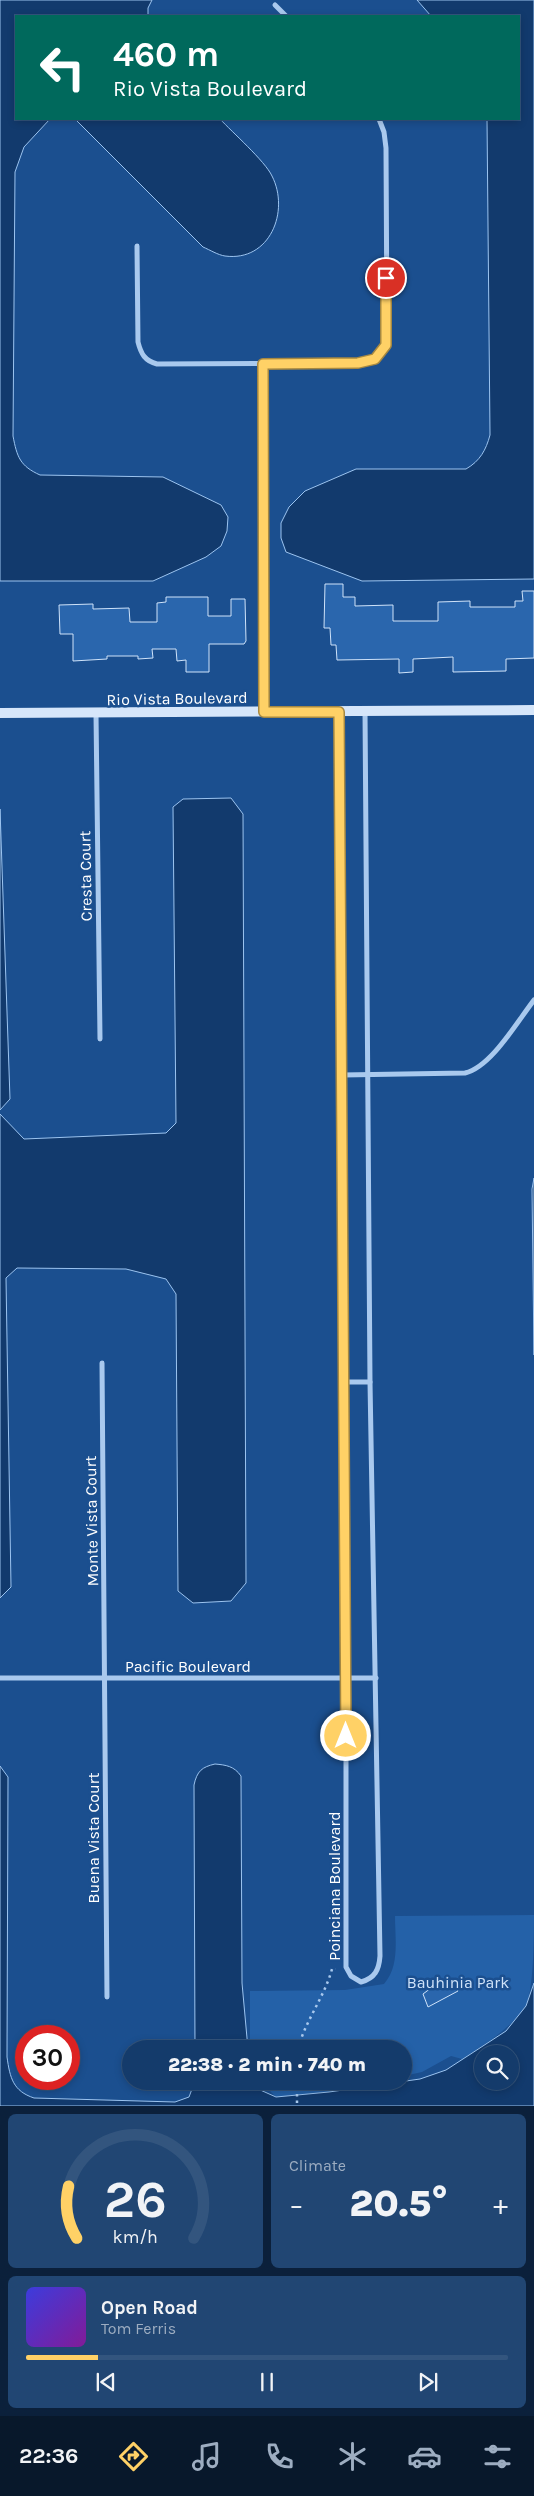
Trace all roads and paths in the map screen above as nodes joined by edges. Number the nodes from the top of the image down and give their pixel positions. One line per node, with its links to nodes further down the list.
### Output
1 (275, 5): 2 (street)
2 (285, 15)
3 (378, 120): 5 (street)
4 (137, 246): 5 (street)
5 (263, 364): 8 (street)
6 (534, 710): 7 (street, Rio Vista Boulevard)
7 (365, 711): 9 (street, Rio Vista Boulevard); 15 (street, Poinciana Boulevard)
8 (264, 712): 9 (street, Rio Vista Boulevard); 11 (street, Rio Vista Boulevard)
9 (339, 712): 14 (street, Poinciana Boulevard)
10 (0, 714): 11 (street, Rio Vista Boulevard)
11 (96, 714): 13 (street, Cresta Court)
12 (534, 1000): 15 (street)
13 (100, 1039)
14 (342, 1075): 15 (street); 17 (street, Poinciana Boulevard)
15 (369, 1075): 18 (street, Poinciana Boulevard)
16 (102, 1363): 20 (street, Monte Vista Court)
17 (344, 1382): 18 (street); 21 (street, Poinciana Boulevard)
18 (370, 1382): 22 (street, Poinciana Boulevard)
19 (0, 1678): 20 (street, Pacific Boulevard)
20 (105, 1678): 21 (street, Pacific Boulevard); 24 (street, Buena Vista Court)
21 (346, 1678): 22 (street, Pacific Boulevard); 23 (street, Poinciana Boulevard)
22 (376, 1678): 23 (street, Poinciana Boulevard)
23 (346, 1966): 25 (path)
24 (107, 1997)
25 (300, 2040)
26 (297, 2090): 27 (path)
27 (297, 2106)

